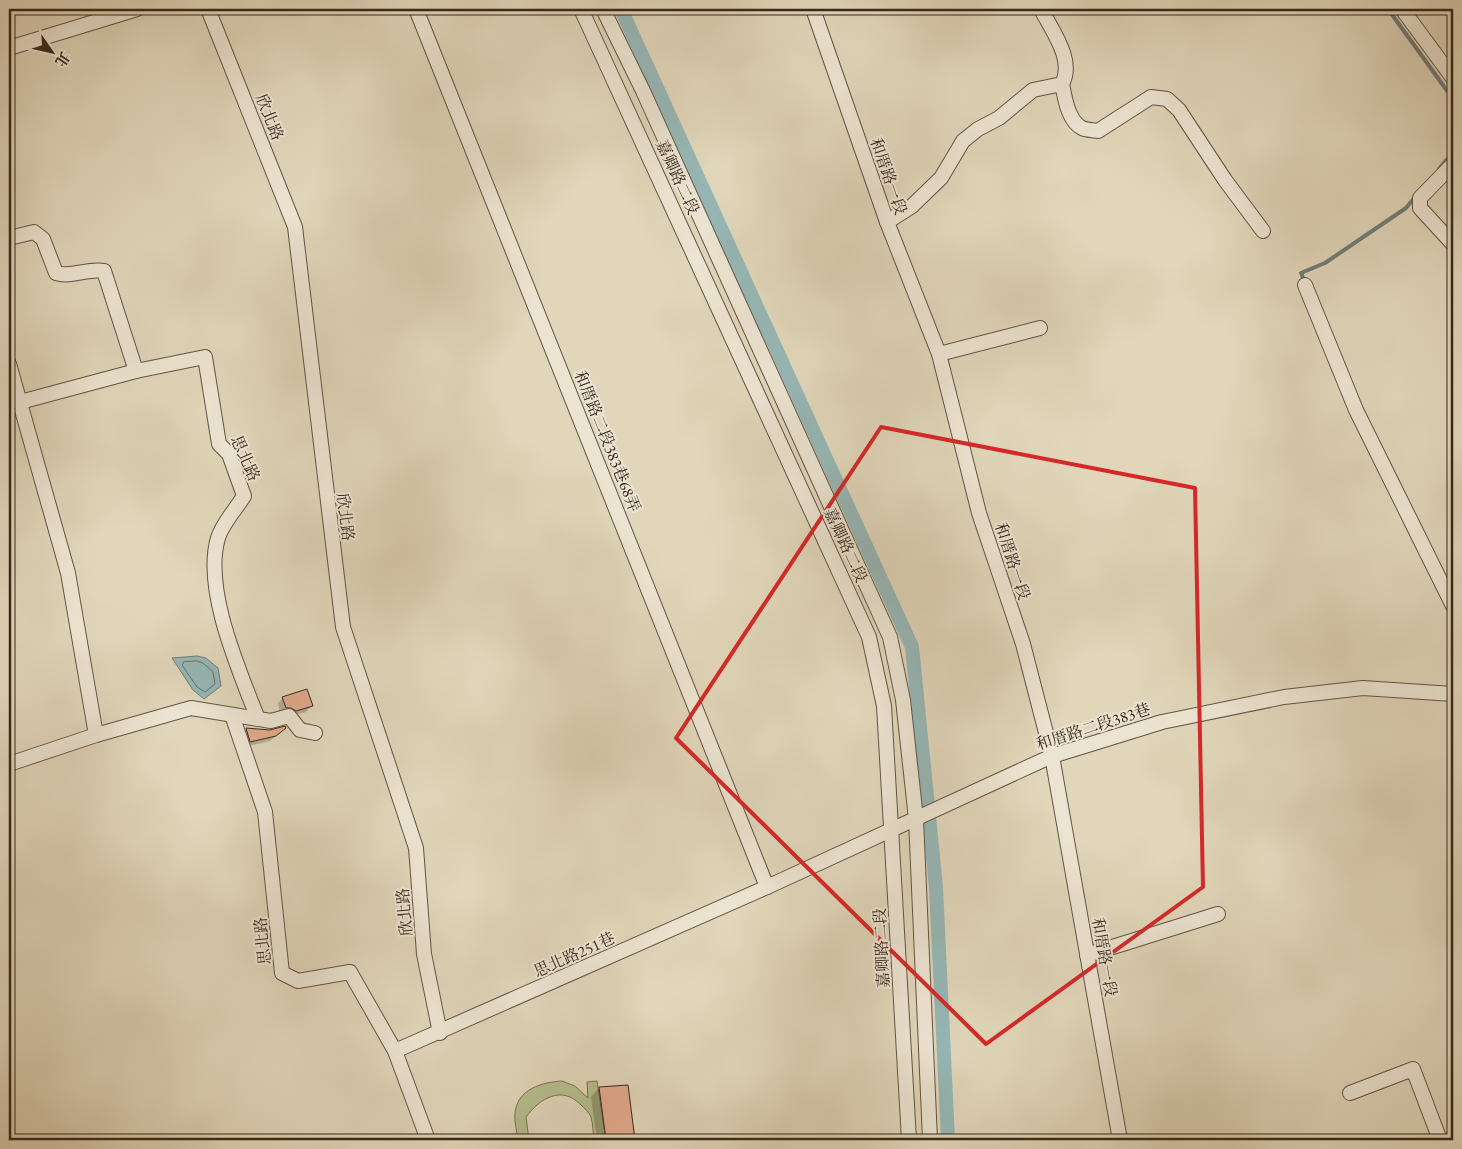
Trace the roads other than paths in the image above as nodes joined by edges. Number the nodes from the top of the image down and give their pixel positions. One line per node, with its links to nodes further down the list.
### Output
1 (138, 9): 9 (street)
2 (208, 9): 36 (street, 欣北路)
3 (416, 9): 33 (street, 和厝路二段383巷68弄)
4 (581, 9): 32 (street, 嘉卿路二段)
5 (603, 9): 31 (street, 嘉卿路二段)
6 (812, 9): 13 (street, 和厝路一段)
7 (1041, 9): 11 (street)
8 (1402, 9): 10 (street)
9 (9, 48)
10 (1453, 78)
11 (1062, 84): 13 (street); 14 (street)
12 (1453, 164): 16 (street)
13 (886, 222): 19 (street, 和厝路一段)
14 (1263, 231)
15 (9, 238): 21 (street)
16 (1453, 244)
17 (1305, 285): 23 (street)
18 (1040, 328): 19 (street)
19 (939, 354): 29 (street, 和厝路一段)
20 (9, 364): 22 (street)
21 (136, 371): 22 (street); 26 (street, 思北路)
22 (14, 403): 28 (street)
23 (1453, 606)
24 (1453, 694): 29 (street, 和厝路二段383巷)
25 (232, 715): 26 (street); 28 (street); 37 (street, 思北路)
26 (258, 719): 27 (street)
27 (316, 733)
28 (96, 735): 30 (street)
29 (1052, 756): 31 (street, 和厝路二段383巷); 35 (street, 和厝路一段)
30 (9, 764)
31 (920, 817): 32 (street, 和厝路二段383巷); 41 (street, 嘉卿路二段)
32 (891, 830): 33 (street, 和厝路二段383巷); 40 (street, 嘉卿路二段)
33 (767, 887): 36 (street, 思北路251巷)
34 (1218, 914): 35 (street)
35 (1087, 955): 42 (street, 和厝路一段)
36 (440, 1033): 37 (street, 思北路251巷)
37 (395, 1051): 39 (street, 思北路)
38 (1350, 1092): 43 (street)
39 (428, 1140)
40 (909, 1140)
41 (930, 1140)
42 (1120, 1140)
43 (1440, 1140)

